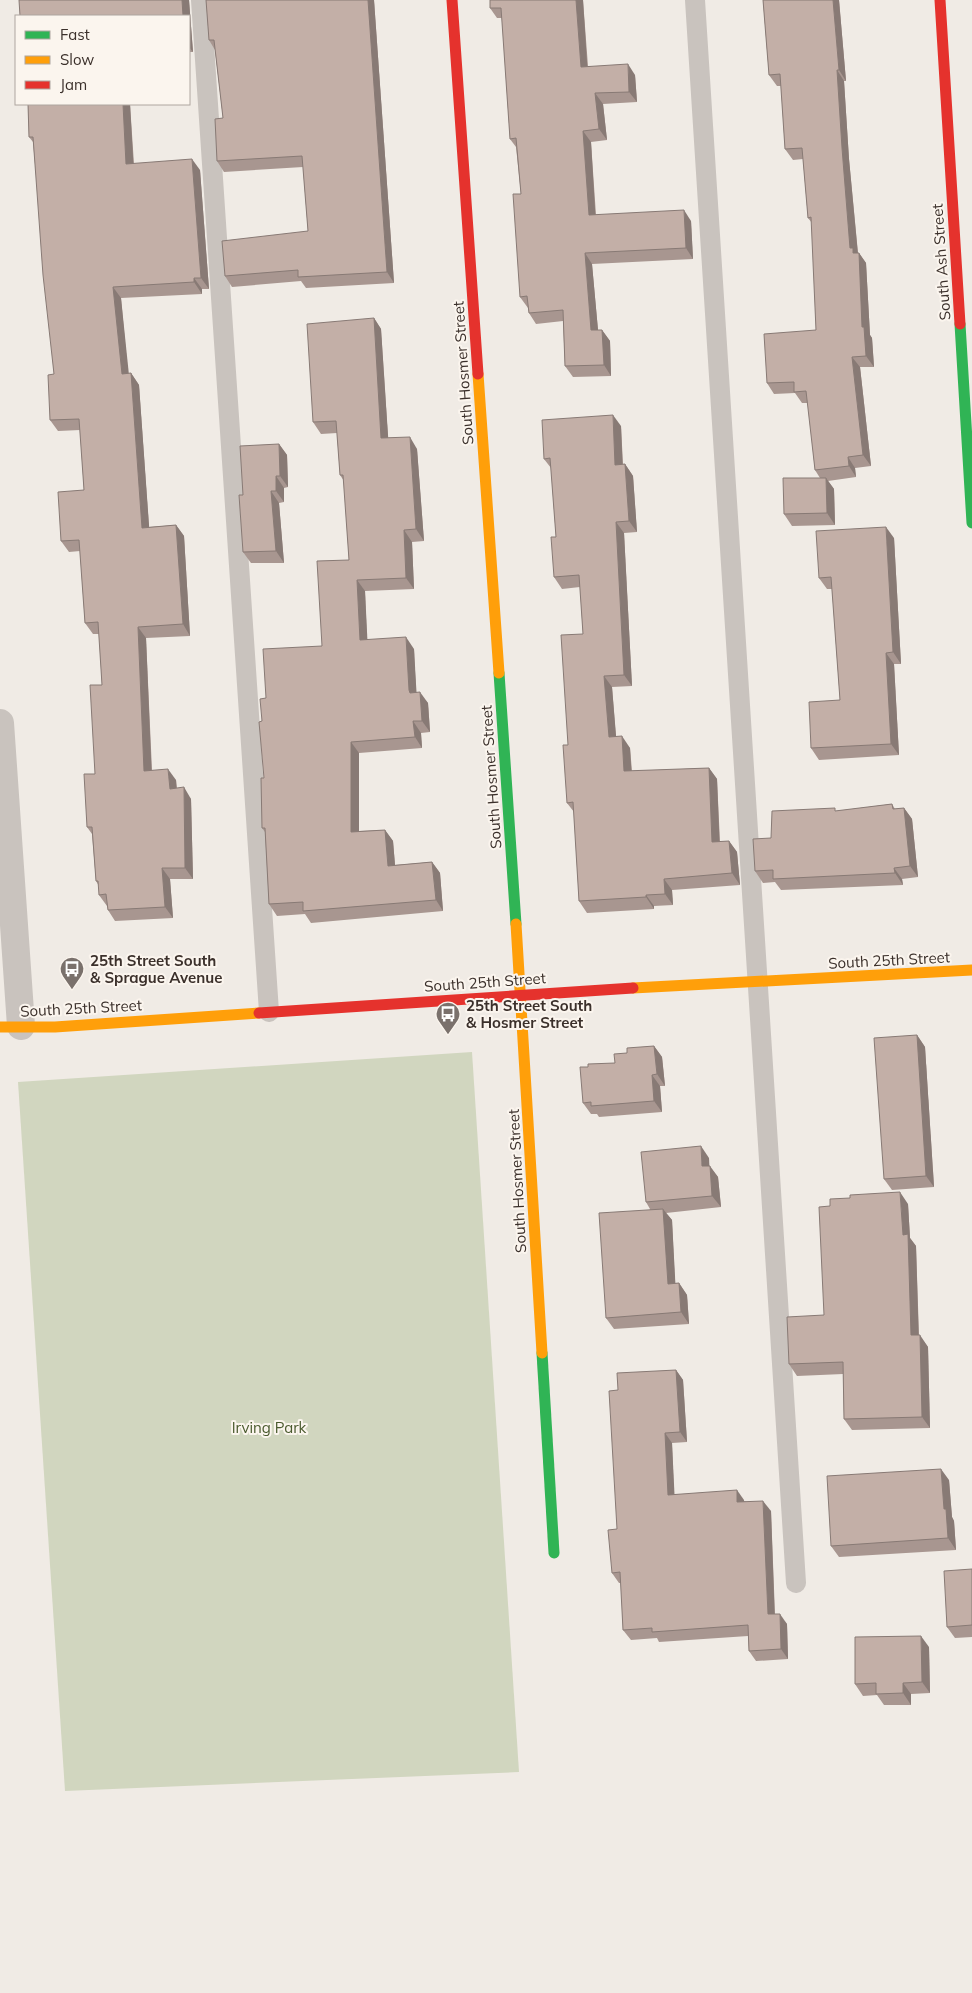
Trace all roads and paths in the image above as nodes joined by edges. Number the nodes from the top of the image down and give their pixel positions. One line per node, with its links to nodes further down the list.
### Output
1 (201, 0): 10 (lane)
2 (452, 0): 9 (street, South Hosmer Street)
3 (695, 0): 8 (lane)
4 (940, 0): 5 (street, South Ash Street)
5 (972, 523)
6 (0, 722): 11 (street)
7 (972, 970): 8 (street, South 25th Street)
8 (759, 982): 9 (street, South 25th Street); 13 (lane)
9 (521, 995): 10 (street, South 25th Street); 12 (street, South Hosmer Street)
10 (269, 1012): 11 (street, South 25th Street)
11 (10, 1027)
12 (554, 1553)
13 (796, 1583)

